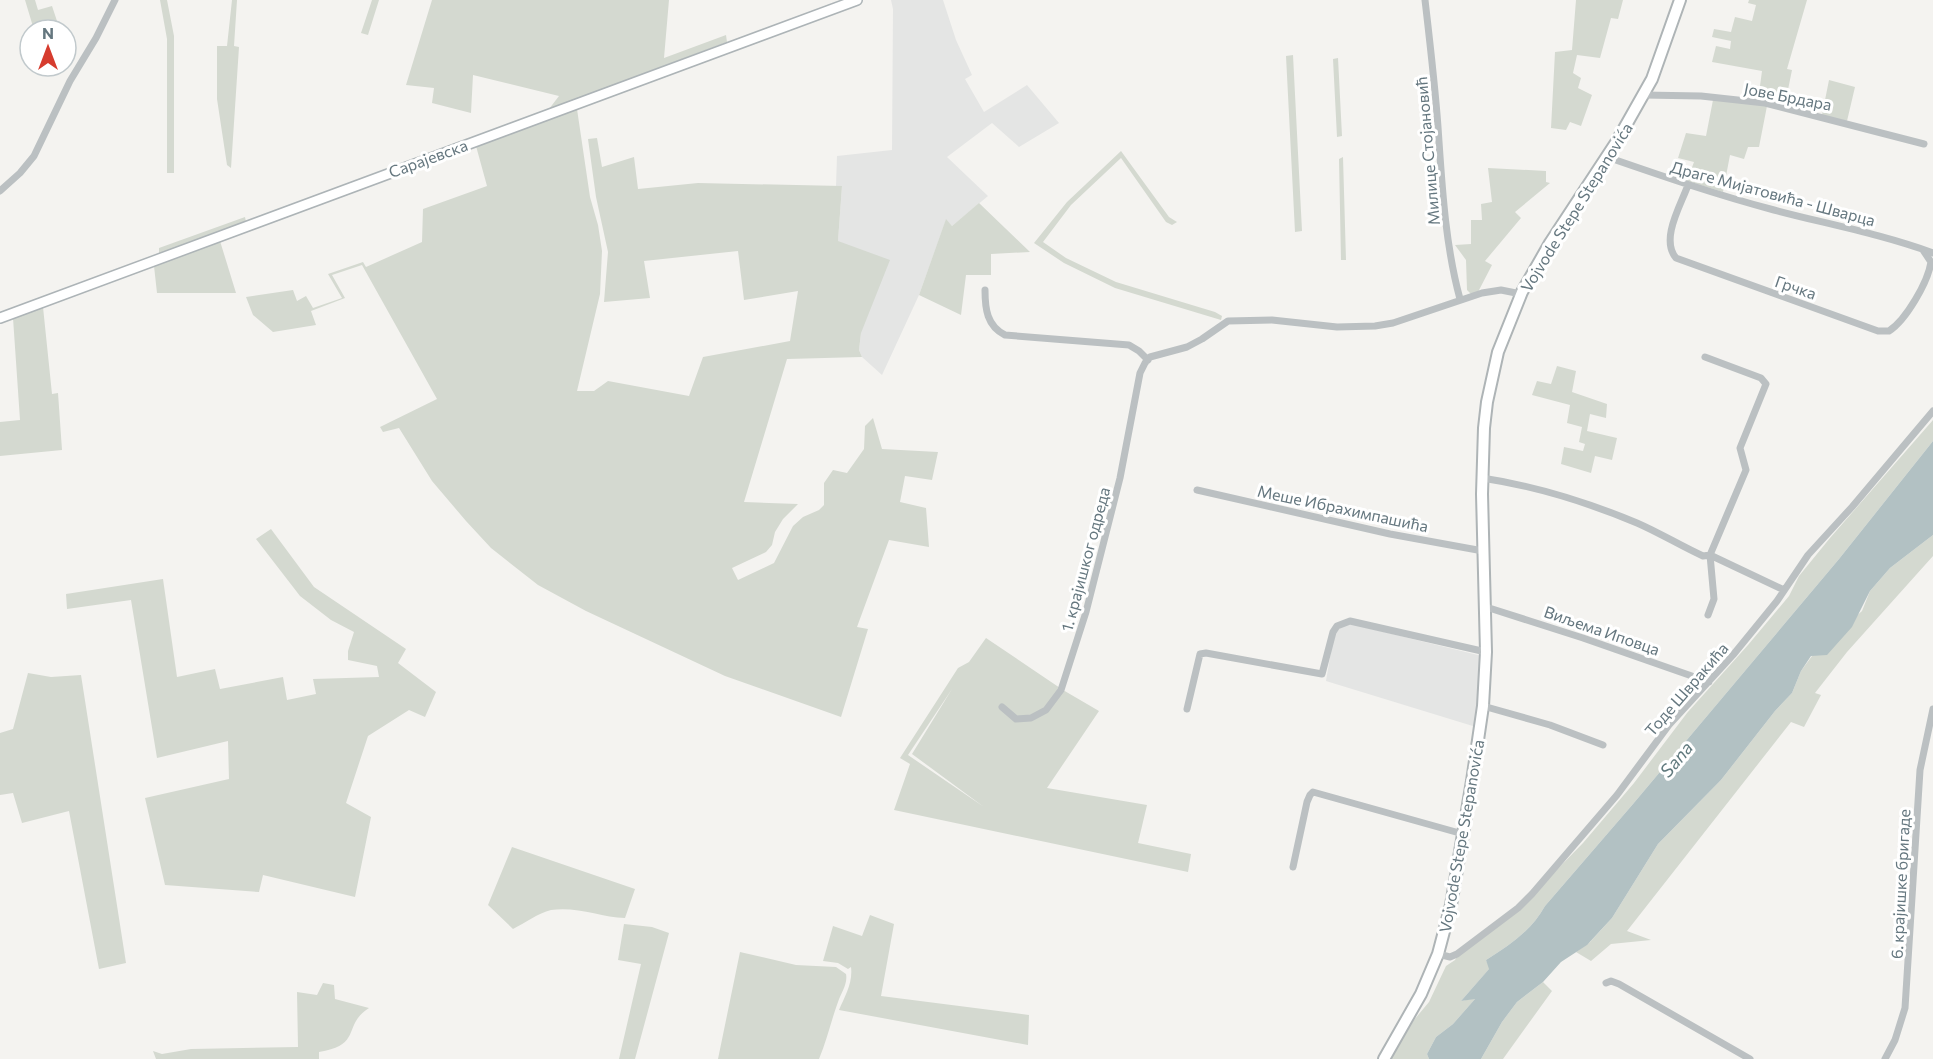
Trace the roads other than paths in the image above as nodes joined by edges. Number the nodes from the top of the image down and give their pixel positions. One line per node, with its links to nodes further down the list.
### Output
1 (115, 0): 9 (street)
2 (857, 0): 15 (main road, Сарајевска)
3 (1425, 0): 14 (street, Милице Стојановић)
4 (1680, 0): 5 (main road, Vojvode Stepe Stepanovića)
5 (1643, 95): 6 (street, Јове Брдара); 7 (main road, Vojvode Stepe Stepanovića)
6 (1924, 144)
7 (1607, 157): 8 (street, Драге Мијатовића - Шварца); 13 (main road, Vojvode Stepe Stepanovića)
8 (1688, 185): 10 (street, Драге Мијатовића - Шварца); 10 (street, Грчка)
9 (0, 191)
10 (1923, 249): 11 (street, Драге Мијатовића - Шварца)
11 (1933, 253)
12 (985, 290): 17 (street)
13 (1521, 294): 14 (street); 19 (main road, Vojvode Stepe Stepanovića)
14 (1460, 299): 17 (street)
15 (0, 318)
16 (1705, 357): 22 (street)
17 (1148, 360): 29 (street, 1. крајишког одреда)
18 (1933, 411): 23 (street, Тоде Швракића)
19 (1482, 478): 21 (main road, Vojvode Stepe Stepanovića); 22 (street)
20 (1197, 490): 21 (street, Меше Ибрахимпашића)
21 (1483, 551): 24 (main road, Vojvode Stepe Stepanovića)
22 (1710, 555): 23 (street); 25 (street)
23 (1784, 590): 27 (street, Тоде Швракића)
24 (1486, 607): 26 (main road, Vojvode Stepe Stepanovića); 27 (street, Виљема Иповца)
25 (1708, 615)
26 (1486, 652): 28 (main road, Vojvode Stepe Stepanovića); 30 (street)
27 (1709, 682): 35 (street, Тоде Швракића)
28 (1483, 706): 32 (street); 33 (main road, Vojvode Stepe Stepanovića)
29 (1002, 707)
30 (1187, 709)
31 (1933, 709): 39 (street, 6. крајишке бригаде)
32 (1603, 745)
33 (1463, 834): 34 (street); 35 (main road, Vojvode Stepe Stepanovića)
34 (1293, 867)
35 (1438, 954): 37 (main road, Vojvode Stepe Stepanovića)
36 (1606, 983): 38 (street)
37 (1384, 1059)
38 (1750, 1059)
39 (1885, 1059)

